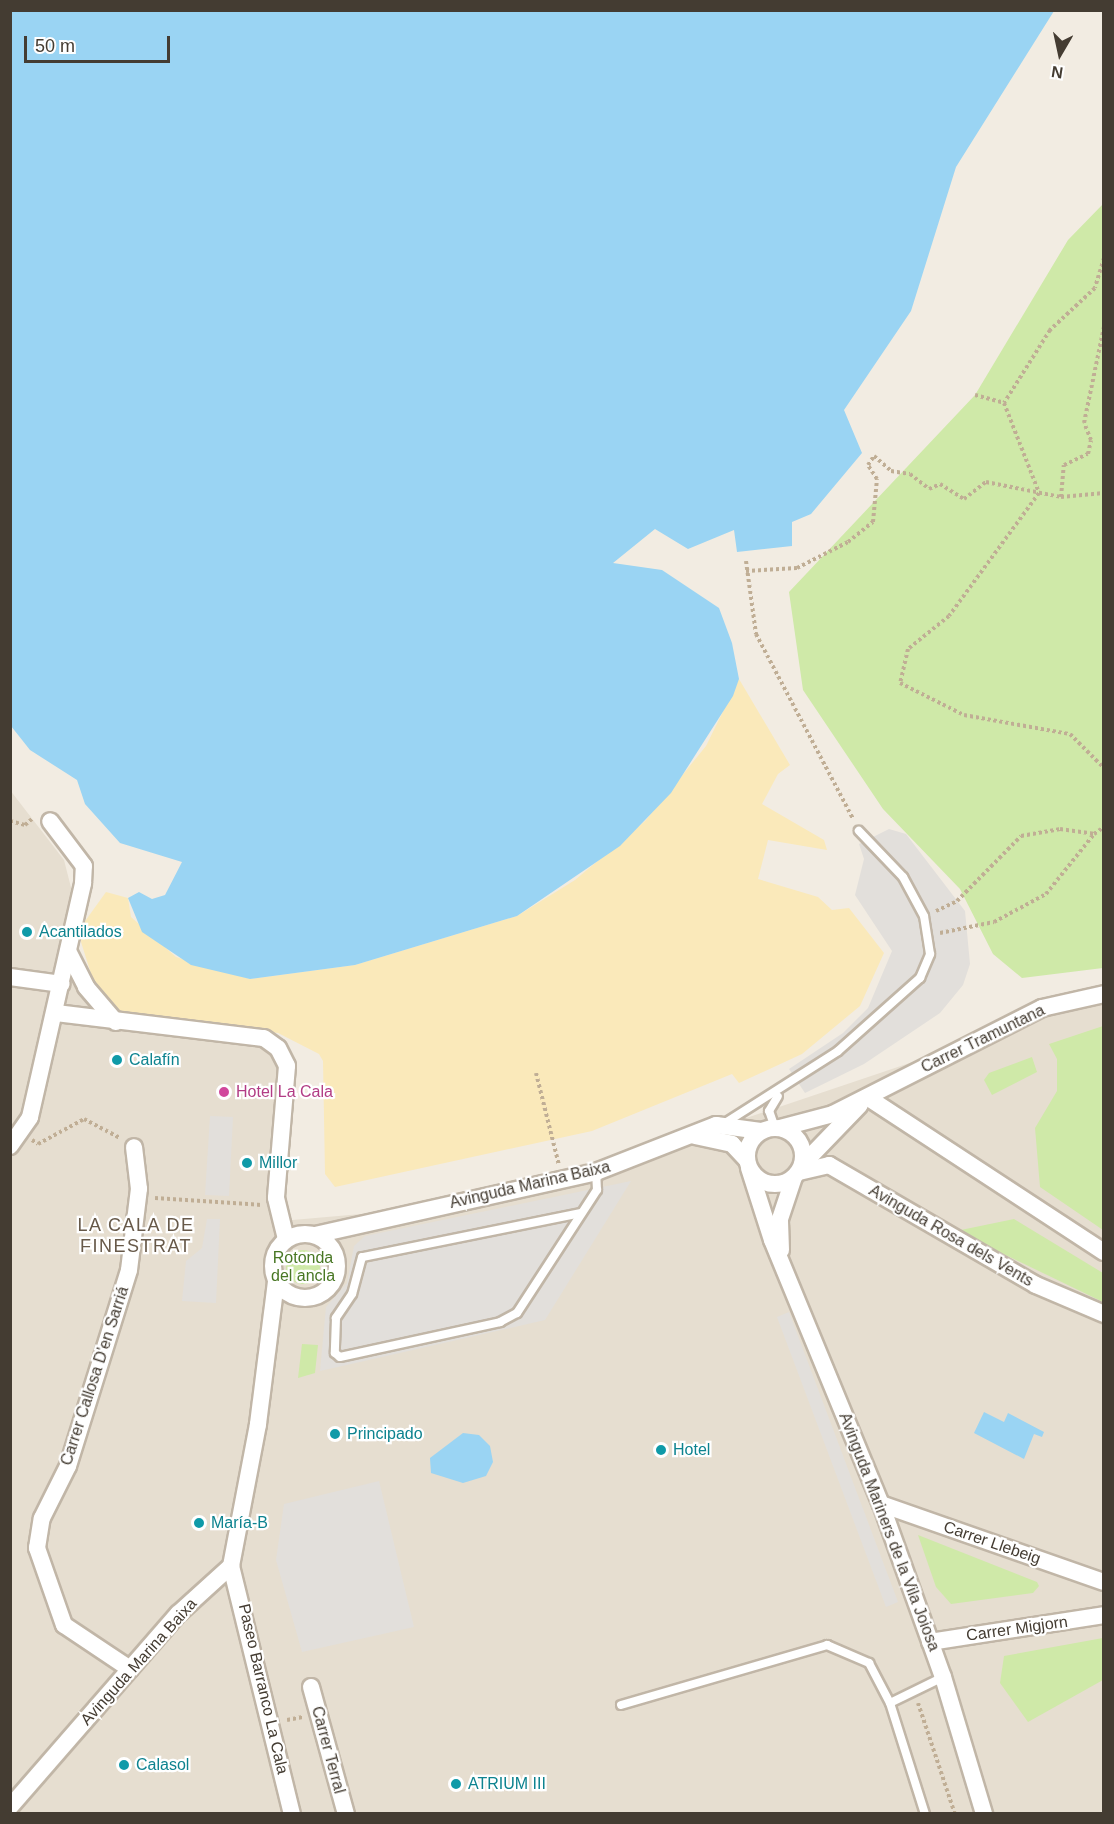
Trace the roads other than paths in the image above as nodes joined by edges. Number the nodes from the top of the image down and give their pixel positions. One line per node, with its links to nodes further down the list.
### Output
1 (50, 821): 3 (street)
2 (859, 831): 9 (lane)
3 (69, 953): 5 (street); 8 (street)
4 (10, 977): 5 (street)
5 (62, 984): 7 (street)
6 (1104, 994): 10 (street, Carrer Tramuntana)
7 (56, 1013): 8 (street); 14 (street)
8 (116, 1022): 22 (street)
9 (785, 1089): 11 (lane); 12 (lane)
10 (867, 1097): 12 (street, Carrer Tramuntana); 17 (street, Carrer Tramuntana); 23 (street)
11 (725, 1123): 12 (street); 13 (street, Avinguda Marina Baixa)
12 (772, 1129): 16 (street); 17 (street)
13 (701, 1136): 16 (street); 18 (street, Avinguda Marina Baixa)
14 (16, 1140)
15 (134, 1147): 35 (street, Carrer Callosa D'en Sarriá)
16 (748, 1164): 17 (street); 24 (street, Avinguda Mariners de la Vila Joiosa)
17 (798, 1171): 24 (street, Avinguda Mariners de la Vila Joiosa); 28 (street, Avinguda Rosa dels Vents)
18 (596, 1172): 19 (lane); 20 (street, Avinguda Marina Baixa)
19 (581, 1213): 19 (lane)
20 (363, 1221): 21 (street, Avinguda Marina Baixa); 25 (street)
21 (315, 1235): 22 (street); 25 (street)
22 (286, 1239): 26 (street)
23 (1104, 1252)
24 (782, 1254): 30 (street, Avinguda Mariners de la Vila Joiosa)
25 (336, 1257): 27 (street)
26 (276, 1281): 27 (street); 29 (street)
27 (290, 1301): 29 (street)
28 (1104, 1314)
29 (269, 1329): 31 (street)
30 (881, 1504): 32 (street, Carrer Llebeig); 34 (street, Avinguda Mariners de la Vila Joiosa)
31 (231, 1566): 35 (street, Avinguda Marina Baixa); 41 (street, Paseo Barranco La Cala)
32 (1104, 1582)
33 (1104, 1615): 34 (street, Carrer Migjorn)
34 (930, 1642): 36 (street, Avinguda Mariners de la Vila Joiosa)
35 (130, 1669): 40 (street, Avinguda Marina Baixa)
36 (943, 1677): 38 (lane); 44 (street, Avinguda Mariners de la Vila Joiosa)
37 (310, 1687): 42 (street, Carrer Terral)
38 (890, 1702): 39 (lane); 43 (lane)
39 (621, 1705)
40 (10, 1806)
41 (292, 1814)
42 (346, 1814)
43 (925, 1814)
44 (984, 1814)

